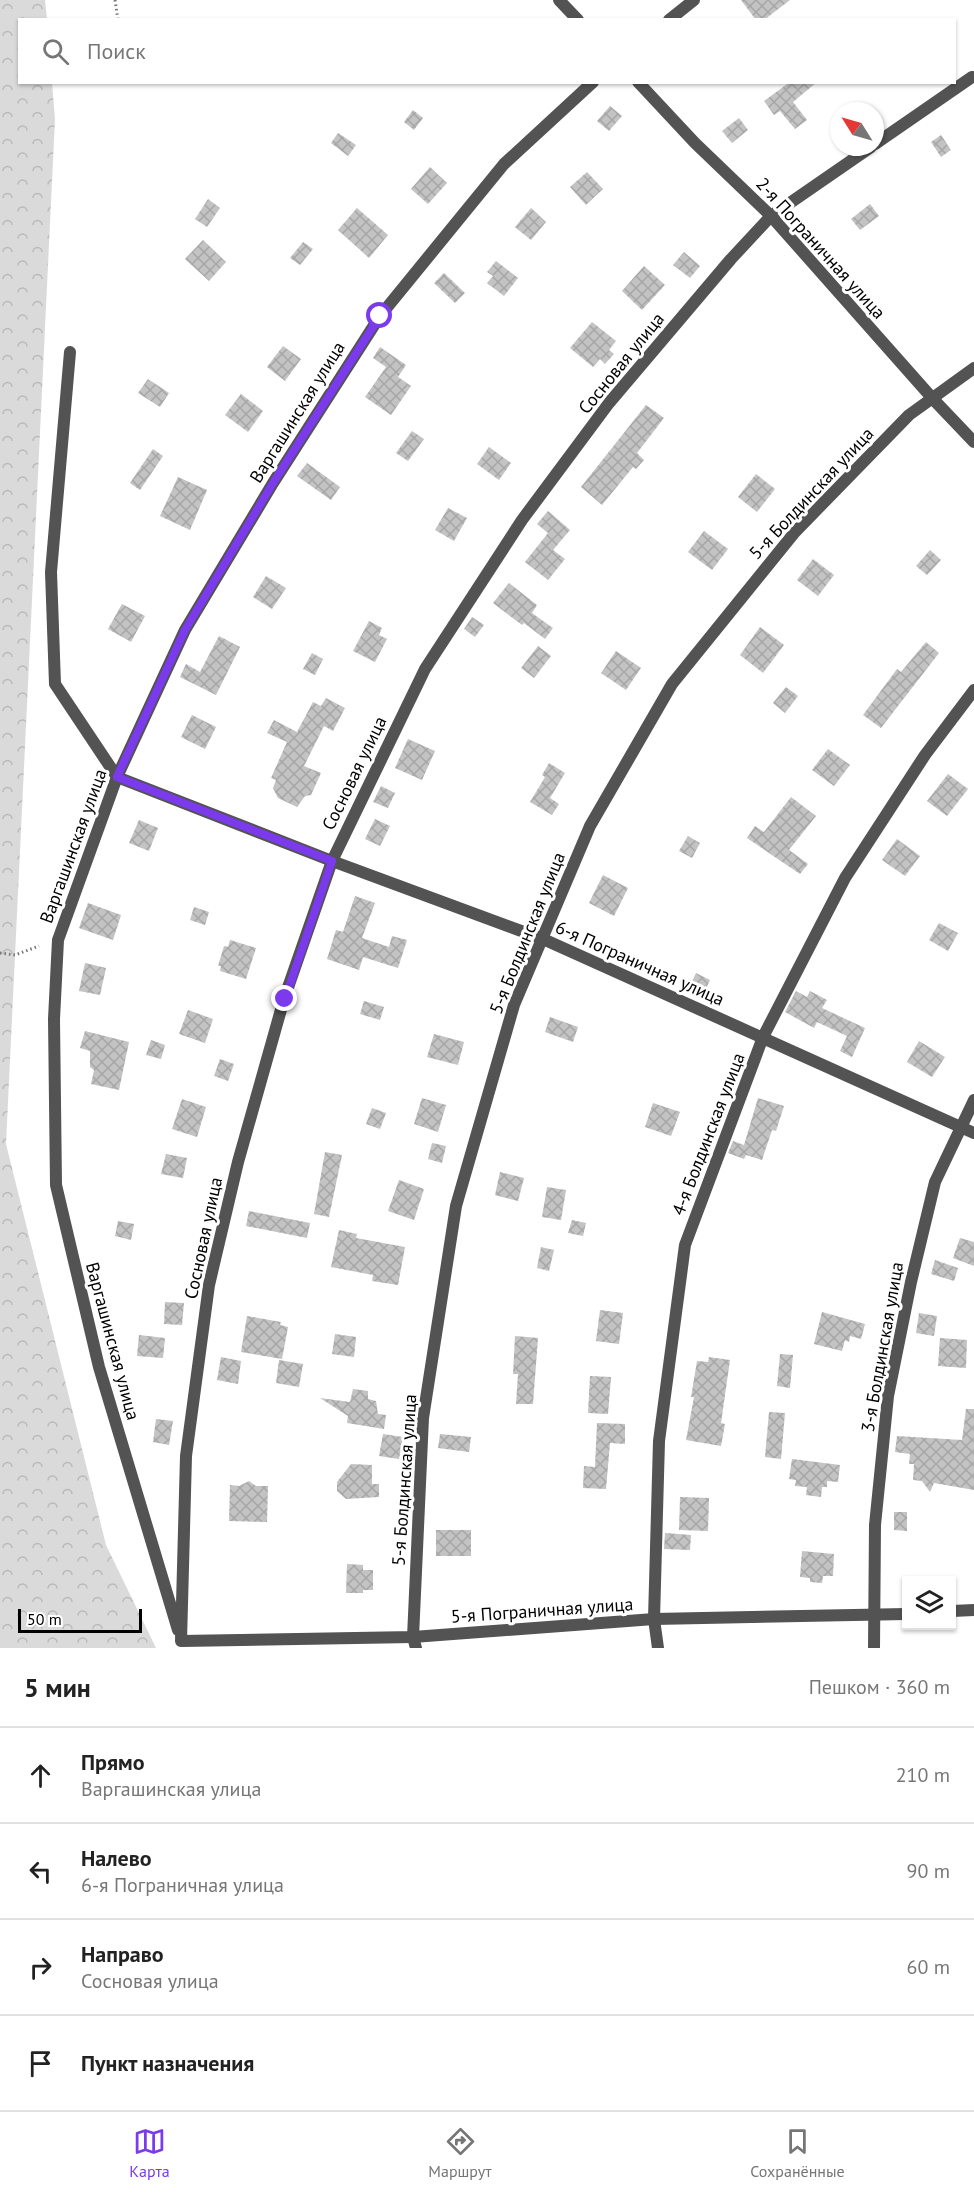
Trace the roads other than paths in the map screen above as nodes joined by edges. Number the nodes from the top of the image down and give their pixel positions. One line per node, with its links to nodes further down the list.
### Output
1 (559, 0): 3 (street)
2 (694, 0): 4 (street)
3 (576, 18)
4 (672, 18)
5 (972, 77): 8 (street)
6 (590, 84): 16 (street, Варгашинская улица)
7 (640, 84): 10 (street, 2-я Пограничная улица)
8 (884, 138)
9 (858, 156): 10 (street, Сосновая улица)
10 (771, 216): 13 (street, 2-я Пограничная улица); 17 (street, Сосновая улица)
11 (70, 352): 16 (street)
12 (974, 368): 13 (street, 5-я Болдинская улица)
13 (933, 399): 14 (street, 2-я Пограничная улица); 18 (street, 5-я Болдинская улица)
14 (974, 442)
15 (974, 690): 19 (street, 4-я Болдинская улица)
16 (117, 777): 17 (street, 6-я Пограничная улица); 29 (street, Варгашинская улица)
17 (332, 861): 18 (street, 6-я Пограничная улица); 29 (street, Сосновая улица)
18 (543, 939): 19 (street, 6-я Пограничная улица); 28 (street, 5-я Болдинская улица)
19 (763, 1037): 21 (street, 6-я Пограничная улица); 27 (street, 4-я Болдинская улица)
20 (974, 1100): 21 (street, 3-я Болдинская улица)
21 (961, 1127): 22 (street, 6-я Пограничная улица); 26 (street, 3-я Болдинская улица)
22 (974, 1133)
23 (974, 1610): 24 (street)
24 (956, 1611)
25 (902, 1614): 26 (street, 5-я Пограничная улица)
26 (874, 1616): 27 (street, 5-я Пограничная улица); 31 (street, 3-я Болдинская улица)
27 (654, 1619): 28 (street, 5-я Пограничная улица); 30 (street, 4-я Болдинская улица)
28 (415, 1643): 29 (street, 5-я Пограничная улица)
29 (183, 1644)
30 (658, 1648)
31 (874, 1648)

